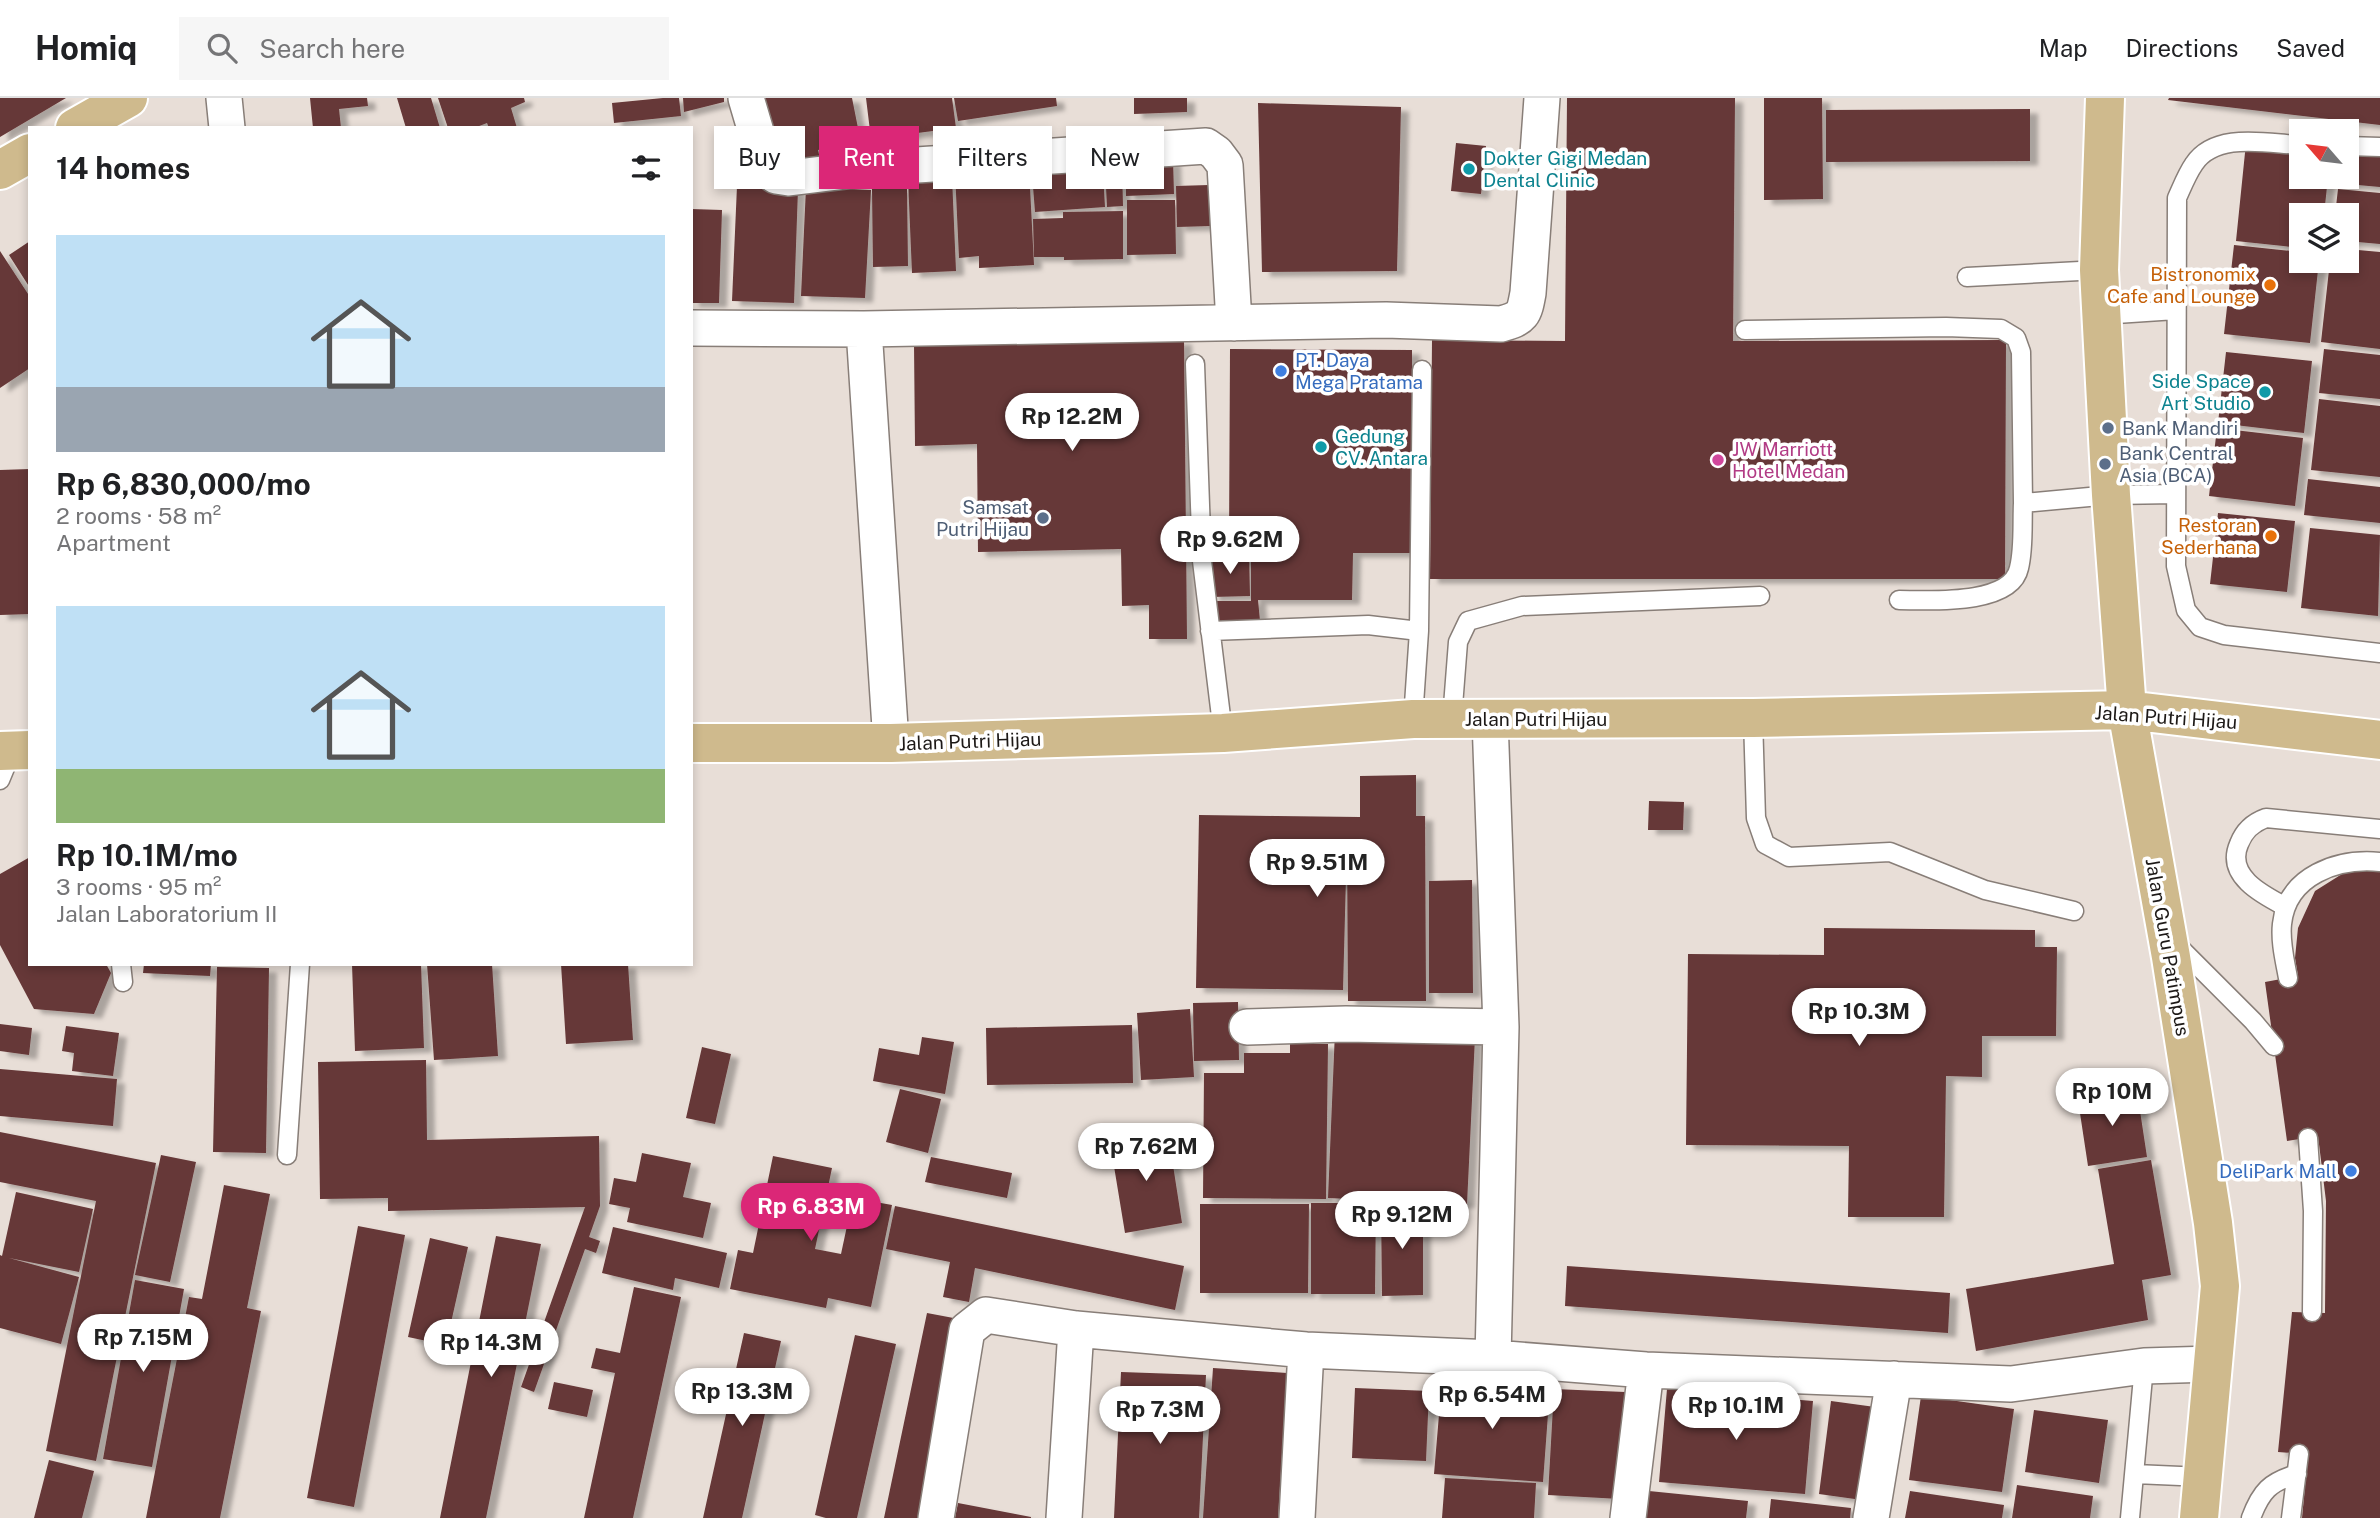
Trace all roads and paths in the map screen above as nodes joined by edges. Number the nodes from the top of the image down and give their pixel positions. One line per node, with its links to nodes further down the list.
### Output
1 (128, 98): 6 (main road)
2 (225, 98): 7 (street)
3 (746, 98): 17 (street)
4 (1542, 98): 17 (street)
5 (2105, 98): 13 (main road, Jalan Guru Patimpus)
6 (79, 126)
7 (227, 126)
8 (2289, 144): 15 (lane)
9 (2359, 147): 10 (lane)
10 (2380, 148)
11 (28, 154): 12 (main road)
12 (0, 170)
13 (2099, 271): 14 (lane); 16 (main road, Jalan Guru Patimpus)
14 (1967, 277)
15 (2176, 310): 16 (lane); 23 (lane)
16 (2101, 315): 24 (main road, Jalan Guru Patimpus)
17 (1234, 323): 19 (street)
18 (693, 328): 19 (street)
19 (864, 329): 39 (street)
20 (1745, 330): 25 (lane)
21 (1195, 364): 28 (lane)
22 (1422, 370): 29 (lane)
23 (2176, 494): 24 (lane); 30 (lane)
24 (2111, 495): 25 (lane); 31 (main road, Jalan Guru Patimpus)
25 (2023, 503): 27 (lane)
26 (1760, 596): 34 (lane)
27 (1899, 600)
28 (1210, 631): 29 (lane); 36 (lane)
29 (1419, 631): 33 (lane)
30 (2380, 653)
31 (2127, 710): 32 (main road, Jalan Putri Hijau); 37 (main road, Jalan Putri Hijau); 44 (main road, Jalan Guru Patimpus)
32 (1753, 718): 35 (main road, Jalan Putri Hijau); 43 (lane)
33 (1413, 719): 34 (main road, Jalan Putri Hijau); 36 (main road, Jalan Putri Hijau)
34 (1452, 719): 35 (main road, Jalan Putri Hijau)
35 (1490, 719): 48 (street)
36 (1223, 733): 39 (main road, Jalan Putri Hijau)
37 (2380, 740)
38 (693, 743): 39 (main road, Jalan Putri Hijau)
39 (891, 743)
40 (2380, 829): 42 (lane)
41 (2380, 862): 42 (lane)
42 (2286, 907): 46 (lane)
43 (2074, 911)
44 (2166, 934): 49 (lane); 56 (main road, Jalan Guru Patimpus)
45 (300, 966): 51 (lane)
46 (2288, 978)
47 (1247, 1027): 48 (street)
48 (1501, 1027): 55 (street)
49 (2274, 1046)
50 (2308, 1138): 52 (lane)
51 (287, 1155)
52 (2312, 1312)
53 (1076, 1329): 54 (street); 64 (street); 65 (street)
54 (1306, 1350): 55 (street); 66 (street)
55 (1493, 1358): 58 (street)
56 (2212, 1364): 57 (street); 63 (main road, Jalan Guru Patimpus)
57 (2144, 1366): 59 (street); 61 (lane)
58 (1646, 1370): 59 (street); 67 (street)
59 (1894, 1379): 68 (street)
60 (2299, 1454): 62 (lane)
61 (2135, 1474): 63 (lane); 69 (lane)
62 (2297, 1474): 71 (lane); 72 (lane)
63 (2203, 1477): 70 (main road, Jalan Guru Patimpus)
64 (936, 1518)
65 (1064, 1518)
66 (1297, 1518)
67 (1629, 1518)
68 (1871, 1518)
69 (2130, 1518)
70 (2199, 1518)
71 (2251, 1518)
72 (2291, 1518)

